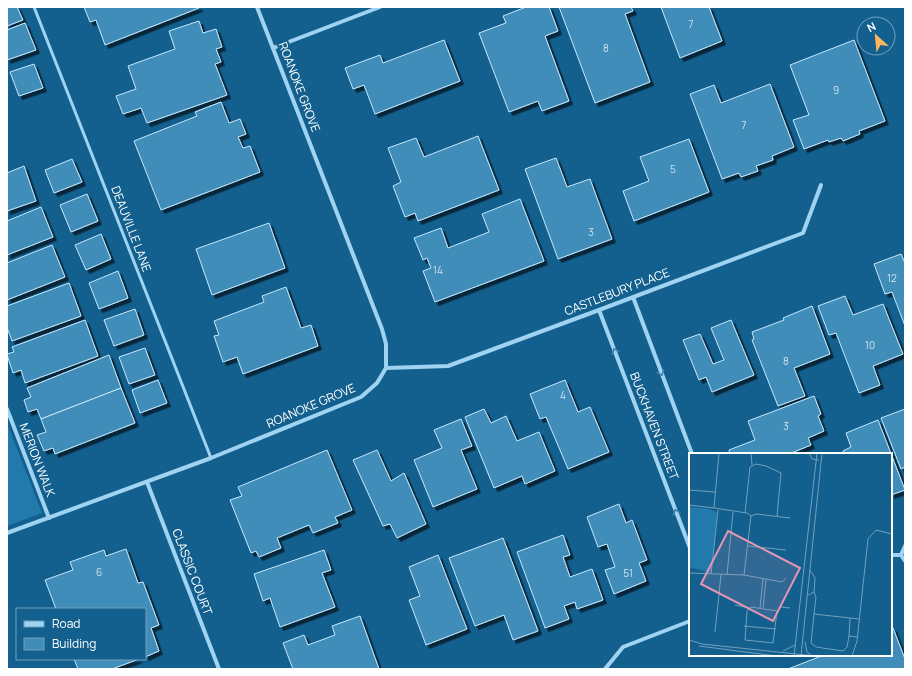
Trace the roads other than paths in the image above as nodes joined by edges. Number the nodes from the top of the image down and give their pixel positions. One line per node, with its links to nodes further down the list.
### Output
1 (34, 7): 11 (lane, DEAUVILLE LANE)
2 (258, 7): 4 (street, ROANOKE GROVE)
3 (380, 7): 4 (street)
4 (273, 48): 8 (street, ROANOKE GROVE)
5 (821, 185): 6 (street, CASTLEBURY PLACE)
6 (633, 297): 7 (street, CASTLEBURY PLACE); 10 (street, one-way to 10)
7 (599, 310): 8 (street, CASTLEBURY PLACE); 15 (street, BUCKHAVEN STREET, one-way to 7)
8 (386, 368): 11 (street, ROANOKE GROVE)
9 (7, 410): 13 (street, MERION WALK)
10 (692, 453)
11 (211, 458): 12 (street, ROANOKE GROVE)
12 (147, 482): 13 (street, ROANOKE GROVE); 21 (street, CLASSIC COURT)
13 (49, 518): 14 (street, ROANOKE GROVE)
14 (7, 533)
15 (689, 545)
16 (905, 546): 18 (street)
17 (892, 555): 18 (street)
18 (901, 555): 19 (street)
19 (905, 561)
20 (689, 621): 22 (street)
21 (219, 669)
22 (605, 669)

